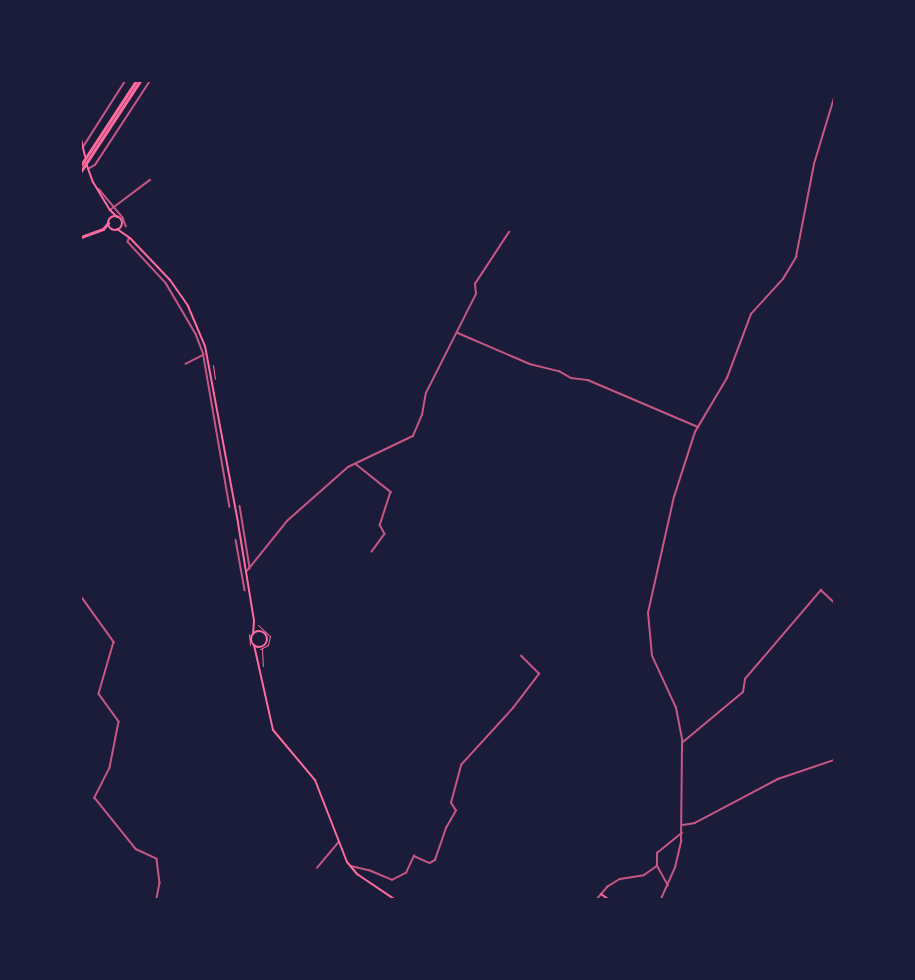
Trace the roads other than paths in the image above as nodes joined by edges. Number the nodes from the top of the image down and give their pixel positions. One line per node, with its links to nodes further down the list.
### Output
1 (125, 81): 6 (street)
2 (138, 81): 7 (highway)
3 (150, 81): 7 (street)
4 (834, 98): 27 (street)
5 (81, 140): 6 (main road)
6 (83, 148): 7 (main road)
7 (84, 165): 8 (highway); 10 (main road)
8 (81, 171)
9 (150, 180): 11 (street)
10 (98, 189): 11 (street); 12 (main road)
11 (114, 208): 12 (street); 16 (street)
12 (110, 210): 13 (main road); 14 (main road)
13 (117, 217): 14 (main road); 15 (main road)
14 (108, 221): 17 (highway); 18 (main road)
15 (121, 225): 19 (main road); 20 (main road)
16 (126, 226)
17 (103, 229): 18 (highway); 22 (highway)
18 (111, 229): 19 (main road)
19 (117, 229): 20 (main road)
20 (123, 231): 23 (main road)
21 (509, 232): 24 (street)
22 (81, 237)
23 (130, 238): 25 (street); 28 (main road)
24 (457, 332): 27 (street); 29 (street)
25 (204, 355): 26 (street); 28 (street)
26 (186, 364)
27 (698, 427): 48 (street)
28 (225, 463): 31 (street); 35 (main road)
29 (354, 463): 33 (street); 36 (street)
30 (240, 506): 36 (street)
31 (230, 507)
32 (236, 540): 34 (street)
33 (372, 552)
34 (240, 560): 35 (street); 38 (street)
35 (244, 560): 37 (main road)
36 (250, 568): 37 (street)
37 (246, 571): 41 (main road)
38 (245, 590)
39 (81, 596): 58 (street)
40 (834, 602): 48 (street)
41 (254, 621): 42 (main road); 43 (main road)
42 (261, 630): 43 (main road); 45 (main road)
43 (252, 632): 44 (main road)
44 (254, 646): 45 (main road); 47 (main road)
45 (262, 648): 47 (main road)
46 (521, 656): 53 (street)
47 (259, 657): 52 (main road)
48 (682, 743): 50 (street)
49 (834, 760): 50 (street)
50 (683, 825): 51 (street)
51 (682, 832): 54 (street); 56 (street)
52 (339, 842): 53 (main road); 55 (street)
53 (351, 866): 59 (main road)
54 (657, 866): 56 (street); 57 (street)
55 (317, 868)
56 (668, 886): 62 (street)
57 (601, 894): 60 (street); 61 (main road)
58 (157, 899)
59 (394, 899)
60 (597, 899)
61 (608, 899)
62 (661, 899)

